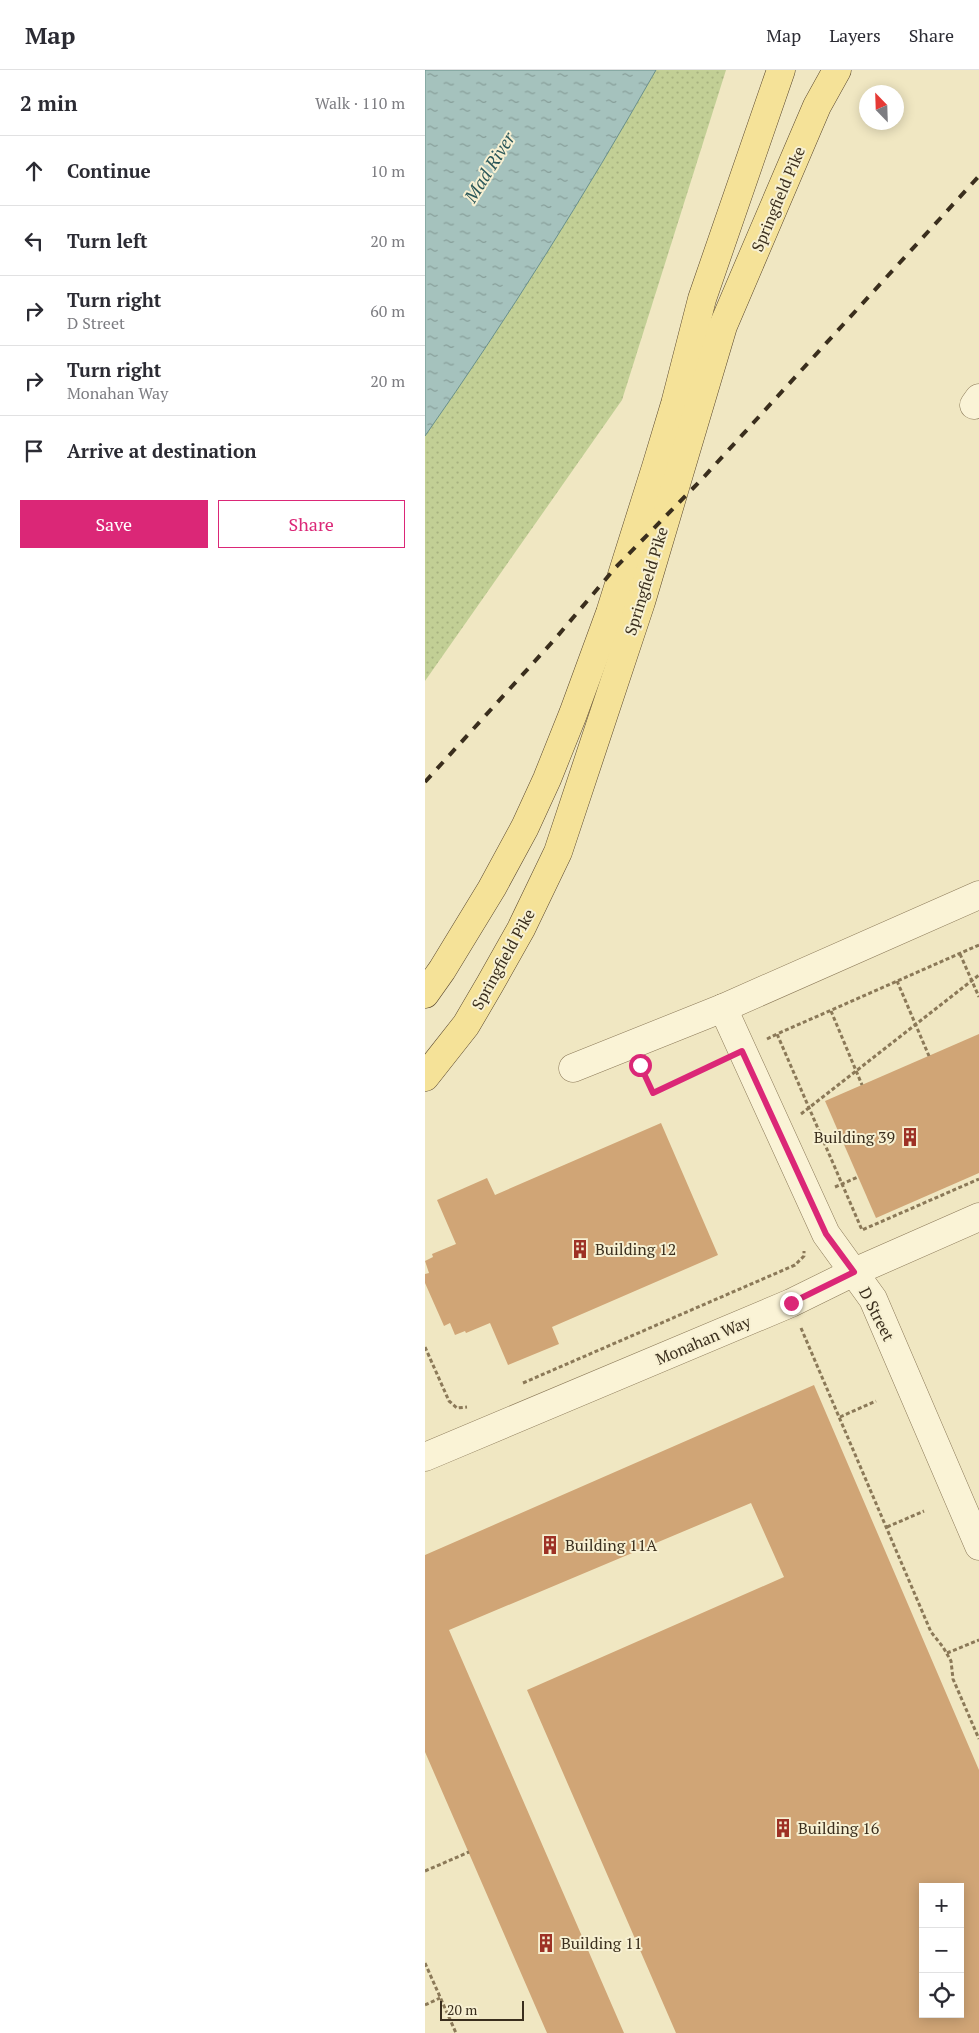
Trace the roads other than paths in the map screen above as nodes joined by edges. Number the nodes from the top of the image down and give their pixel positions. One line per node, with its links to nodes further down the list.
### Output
1 (781, 70): 4 (main road, Springfield Pike)
2 (837, 70): 7 (main road, Springfield Pike)
3 (979, 895): 5 (street)
4 (425, 994)
5 (723, 1008): 6 (street); 9 (street, D Street)
6 (573, 1068)
7 (425, 1077)
8 (979, 1217): 9 (street, Monahan Way)
9 (854, 1272): 10 (street, Monahan Way); 11 (street, D Street)
10 (425, 1457)
11 (979, 1546)

